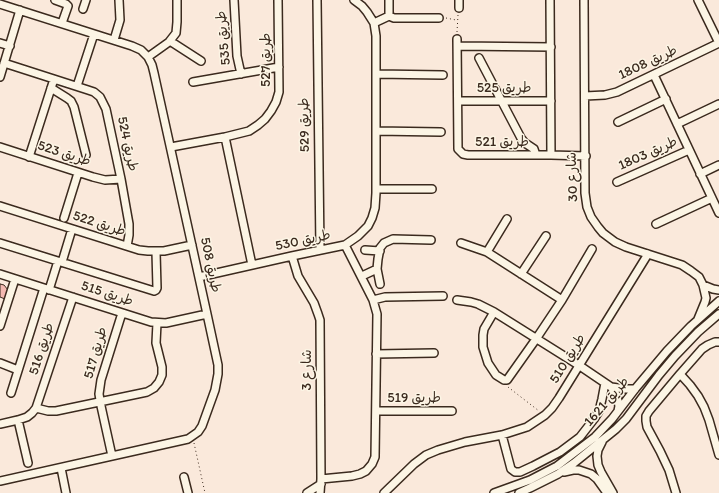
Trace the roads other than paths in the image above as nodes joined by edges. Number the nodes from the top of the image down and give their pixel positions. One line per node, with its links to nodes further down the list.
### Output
1 (14, 0): 16 (street)
2 (55, 0): 22 (street)
3 (86, 0): 18 (street)
4 (118, 0): 25 (street)
5 (177, 0): 26 (street)
6 (234, 0): 36 (street, طريق 535)
7 (278, 0): 35 (street, طريق 527)
8 (316, 0): 86 (street, طريق 529)
9 (354, 0): 23 (street, طريق 530)
10 (389, 0): 20 (street)
11 (459, 0): 17 (street)
12 (550, 0): 30 (street, طريق 525)
13 (584, 0): 45 (street, شارع 30)
14 (698, 0): 28 (street)
15 (0, 4): 16 (street)
16 (11, 7): 19 (street)
17 (459, 8)
18 (83, 9)
19 (20, 10): 22 (street); 29 (street)
20 (389, 16): 21 (street); 23 (street)
21 (439, 18)
22 (62, 23): 24 (street)
23 (374, 23): 37 (street, طريق 530)
24 (94, 34): 25 (street); 43 (street)
25 (114, 40): 31 (street)
26 (170, 41): 31 (street); 33 (street)
27 (0, 43): 29 (street)
28 (719, 43): 39 (street, طريق 1808)
29 (10, 46): 34 (street)
30 (551, 47): 47 (street, طريق 525); 48 (street, طريق 521)
31 (148, 57): 56 (street, طريق 508)
32 (479, 58): 49 (street)
33 (201, 61)
34 (4, 63): 40 (street); 41 (street, طريق 524)
35 (279, 67): 36 (street, طريق 535); 55 (street, طريق 527)
36 (241, 74): 42 (street, طريق 535)
37 (376, 74): 38 (street); 53 (street, طريق 530)
38 (443, 75)
39 (654, 75): 45 (street, طريق 1808); 46 (street, طريق 1803)
40 (0, 77)
41 (54, 79): 43 (street, طريق 524); 44 (street)
42 (194, 82)
43 (76, 86): 67 (street, طريق 524)
44 (51, 88): 59 (street); 63 (street)
45 (585, 96): 62 (street, شارع 30)
46 (666, 99): 51 (street); 52 (street, طريق 1803)
47 (551, 100): 49 (street, طريق 525); 61 (street, طريق 525)
48 (458, 101): 49 (street, طريق 525); 60 (street, طريق 521)
49 (502, 101): 60 (street)
50 (719, 104): 52 (street)
51 (618, 122)
52 (677, 124): 58 (street, طريق 1803)
53 (376, 131): 54 (street); 69 (street, طريق 530)
54 (441, 132)
55 (225, 137): 56 (street, طريق 527); 94 (street)
56 (171, 147): 82 (street, طريق 508)
57 (0, 148): 63 (street, طريق 523)
58 (689, 150): 66 (street, طريق 1803); 68 (street, طريق 1803)
59 (86, 155)
60 (536, 155): 61 (street, طريق 521)
61 (551, 155): 62 (street, طريق 521)
62 (586, 156): 91 (street, شارع 30)
63 (29, 157): 65 (street, طريق 523)
64 (719, 165): 66 (street)
65 (78, 173): 67 (street, طريق 523); 74 (street)
66 (700, 174): 71 (street, طريق 1803)
67 (121, 179): 84 (street, طريق 524)
68 (617, 182)
69 (376, 189): 70 (street); 83 (street, طريق 530)
70 (432, 189)
71 (712, 198): 73 (street, طريق 1803); 76 (street)
72 (0, 206): 77 (street, طريق 522)
73 (719, 213)
74 (64, 218)
75 (507, 219): 90 (street)
76 (656, 224)
77 (72, 229): 84 (street, طريق 522); 93 (street)
78 (546, 236): 97 (street)
79 (431, 240): 88 (street)
80 (0, 243): 93 (street)
81 (461, 243): 90 (street)
82 (192, 245): 89 (street, طريق 522); 99 (street, طريق 508)
83 (345, 245): 86 (street, طريق 530); 98 (street, طريق 519)
84 (127, 246): 89 (street, طريق 522)
85 (592, 249): 109 (street)
86 (320, 250): 92 (street, طريق 530)
87 (365, 250): 88 (street)
88 (380, 251): 95 (street)
89 (156, 252): 93 (street)
90 (487, 252): 97 (street)
91 (648, 254): 102 (street, شارع 30); 123 (street, طريق 510)
92 (292, 256): 94 (street, طريق 530); 146 (street, شارع 3)
93 (60, 261): 103 (street)
94 (252, 265): 99 (street, طريق 530)
95 (378, 269): 98 (street); 101 (street)
96 (0, 274): 100 (street, طريق 515)
97 (521, 274): 109 (street)
98 (362, 276): 107 (street, طريق 519)
99 (199, 278): 113 (street, طريق 508)
100 (15, 279): 103 (street, طريق 515); 117 (street)
101 (380, 284)
102 (703, 285): 104 (street); 115 (street)
103 (46, 289): 106 (street, طريق 515); 124 (street)
104 (719, 290)
105 (443, 296): 107 (street)
106 (73, 297): 112 (street, طريق 515); 131 (street, طريق 516)
107 (374, 300): 121 (street, طريق 519)
108 (458, 300): 111 (street)
109 (562, 300): 118 (street)
110 (719, 301): 115 (street, طريق 1621)
111 (494, 312): 118 (street); 118 (street)
112 (122, 313): 116 (street, طريق 515); 130 (street, طريق 517)
113 (207, 314): 116 (street, طريق 515); 140 (street, طريق 508)
114 (719, 314): 138 (street, طريق 1621)
115 (698, 319): 128 (street, طريق 1621)
116 (157, 323): 130 (street, طريق 517)
117 (0, 326)
118 (536, 339): 123 (street)
119 (719, 342): 125 (street)
120 (434, 353): 121 (street)
121 (376, 354): 132 (street, طريق 519)
122 (0, 363): 124 (street)
123 (580, 366): 126 (street); 137 (street, طريق 510)
124 (18, 370): 129 (street)
125 (680, 374): 139 (street); 154 (street)
126 (605, 383): 127 (street); 137 (street)
127 (612, 387): 128 (street); 134 (street)
128 (635, 389): 134 (street, طريق 1621)
129 (11, 393)
130 (100, 401): 131 (street); 140 (street, طريق 517)
131 (36, 408): 135 (street)
132 (376, 411): 133 (street, طريق 519); 146 (street, طريق 519)
133 (452, 411)
134 (618, 411): 152 (street, طريق 1621)
135 (18, 420): 136 (street); 141 (street)
136 (0, 424)
137 (502, 435): 151 (street, طريق 510)
138 (602, 441): 143 (street, طريق 1621); 147 (street)
139 (719, 455)
140 (112, 456): 142 (street)
141 (28, 463)
142 (61, 468): 145 (street); 148 (street)
143 (558, 474): 147 (street); 153 (street, طريق 1621)
144 (184, 477): 149 (street)
145 (0, 481)
146 (321, 488): 150 (street)
147 (609, 491)
148 (66, 493)
149 (188, 493)
150 (307, 493)
151 (384, 493)
152 (494, 493)
153 (519, 493)
154 (676, 493)

